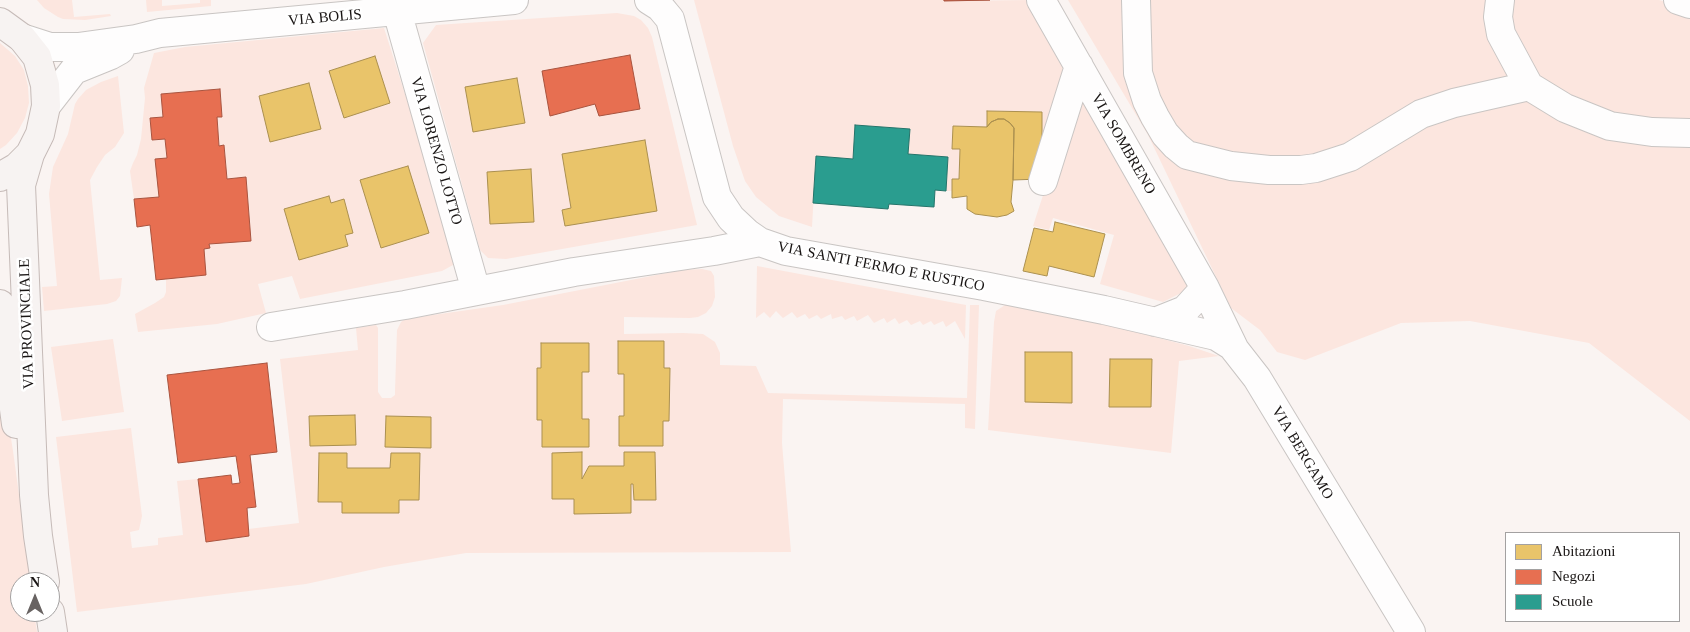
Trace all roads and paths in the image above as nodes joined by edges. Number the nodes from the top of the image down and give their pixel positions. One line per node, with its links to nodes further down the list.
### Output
1 (514, 0): 8 (street, VIA BOLIS)
2 (649, 0): 18 (street, VIA SANTI FERMO E RUSTICO)
3 (1041, 0): 11 (street, VIA SOMBRENO)
4 (1136, 0): 12 (street)
5 (1500, 0): 12 (street)
6 (1678, 0): 7 (street)
7 (1690, 4)
8 (396, 11): 10 (street, VIA BOLIS); 20 (street, VIA LORENZO LOTTO)
9 (9, 26): 10 (street, VIA BOLIS); 13 (main road, VIA PROVINCIALE)
10 (136, 39): 13 (street, VIA BOLIS)
11 (1079, 66): 17 (street); 19 (street, VIA SOMBRENO)
12 (1529, 86): 14 (street)
13 (46, 106): 15 (main road, VIA PROVINCIALE)
14 (1690, 133)
15 (30, 154): 16 (main road, VIA PROVINCIALE); 25 (main road, VIA PROVINCIALE)
16 (0, 177)
17 (1043, 181)
18 (760, 242): 20 (street); 22 (street, VIA SANTI FERMO E RUSTICO)
19 (1205, 288): 22 (street); 24 (street, VIA SOMBRENO)
20 (476, 291): 23 (street)
21 (0, 304): 25 (main road, VIA PROVINCIALE)
22 (1155, 322): 24 (street, VIA BERGAMO)
23 (271, 327)
24 (1235, 350): 27 (street, VIA BERGAMO)
25 (34, 496): 26 (main road, VIA PROVINCIALE)
26 (43, 572)
27 (1411, 632)

